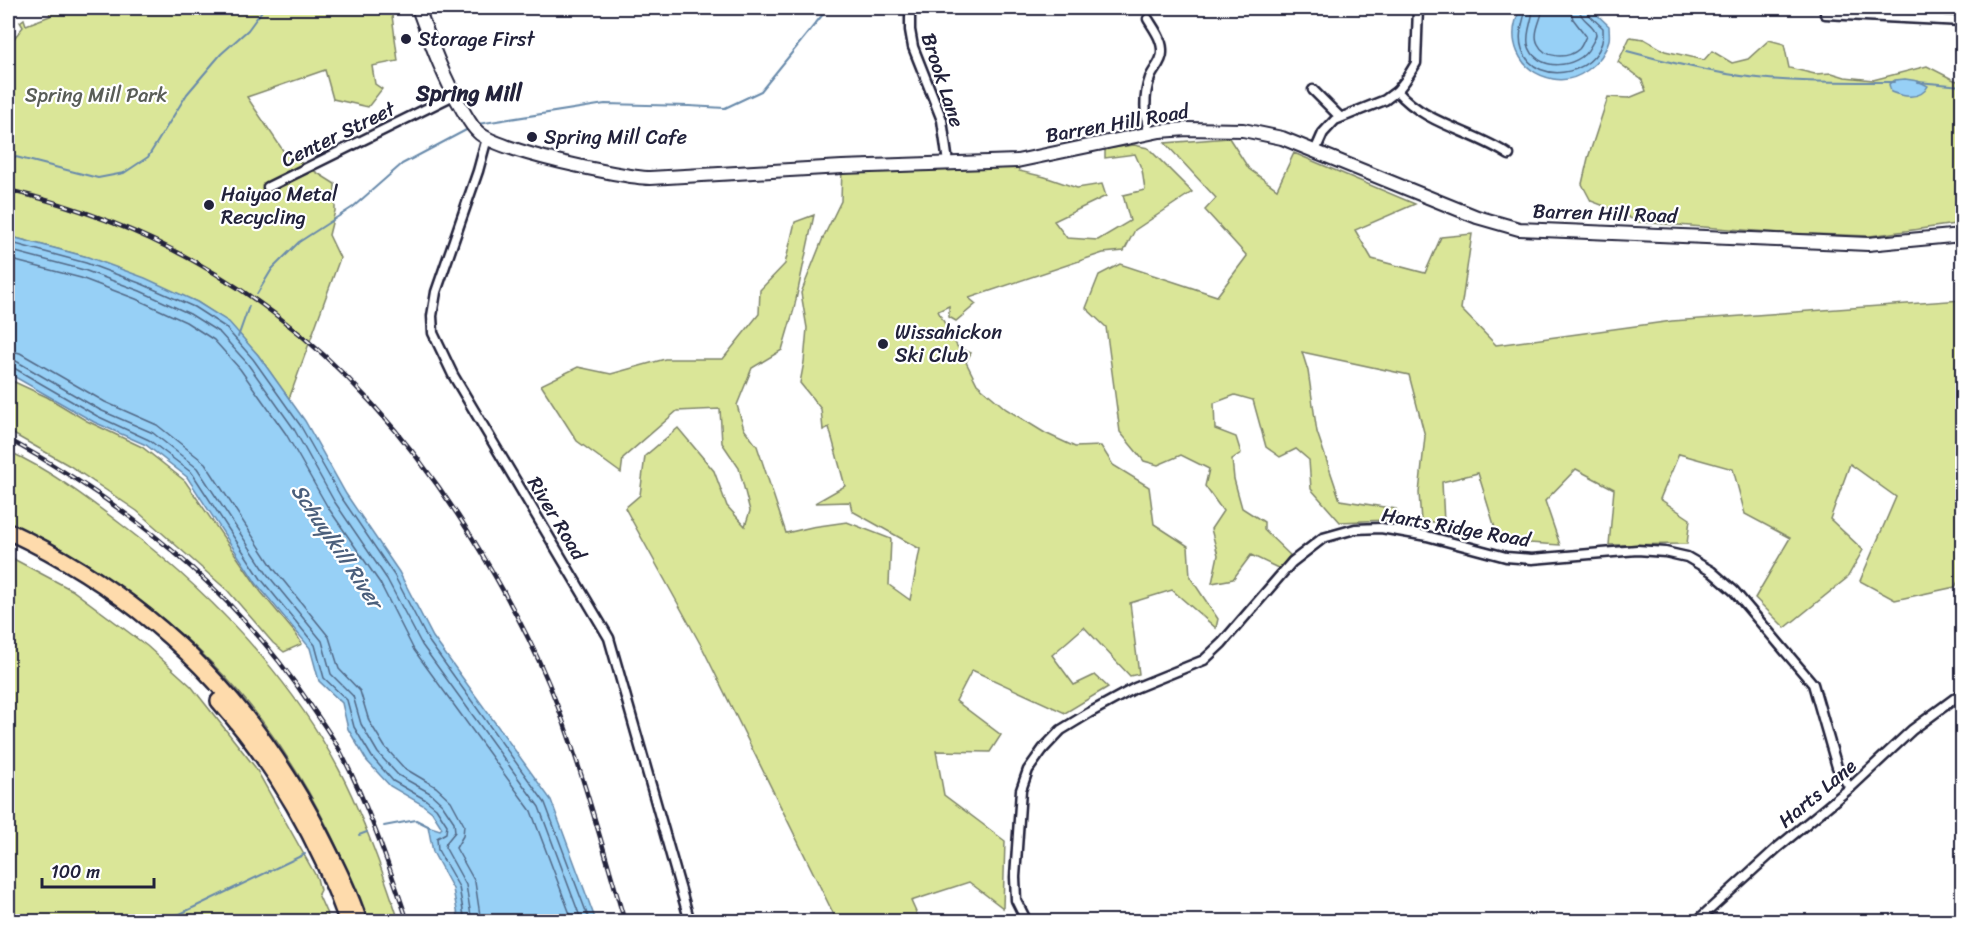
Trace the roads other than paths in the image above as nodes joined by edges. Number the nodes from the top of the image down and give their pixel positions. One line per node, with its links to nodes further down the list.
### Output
1 (418, 8): 11 (street, Barren Hill Road)
2 (910, 8): 17 (street, Brook Lane)
3 (1418, 8): 10 (street)
4 (1921, 8): 6 (street)
5 (1825, 14): 6 (street)
6 (1920, 17): 8 (street)
7 (1148, 19): 13 (street)
8 (1962, 21)
9 (1313, 90): 12 (street)
10 (1397, 91): 12 (street); 16 (street)
11 (454, 95): 14 (street, Barren Hill Road); 18 (street, Center Street)
12 (1340, 117): 15 (street)
13 (1149, 134): 15 (street, Barren Hill Road); 17 (street, Barren Hill Road)
14 (487, 138): 17 (street, Barren Hill Road); 26 (street, River Road)
15 (1315, 151): 19 (street, Barren Hill Road)
16 (1509, 155)
17 (948, 163)
18 (268, 187)
19 (1962, 235)
20 (8, 531): 25 (highway)
21 (8, 541): 24 (highway)
22 (1962, 693): 23 (street, Harts Lane)
23 (1850, 788): 27 (street, Harts Ridge Road); 28 (street, Harts Lane)
24 (348, 921)
25 (359, 921)
26 (690, 921)
27 (1027, 921)
28 (1696, 921)

